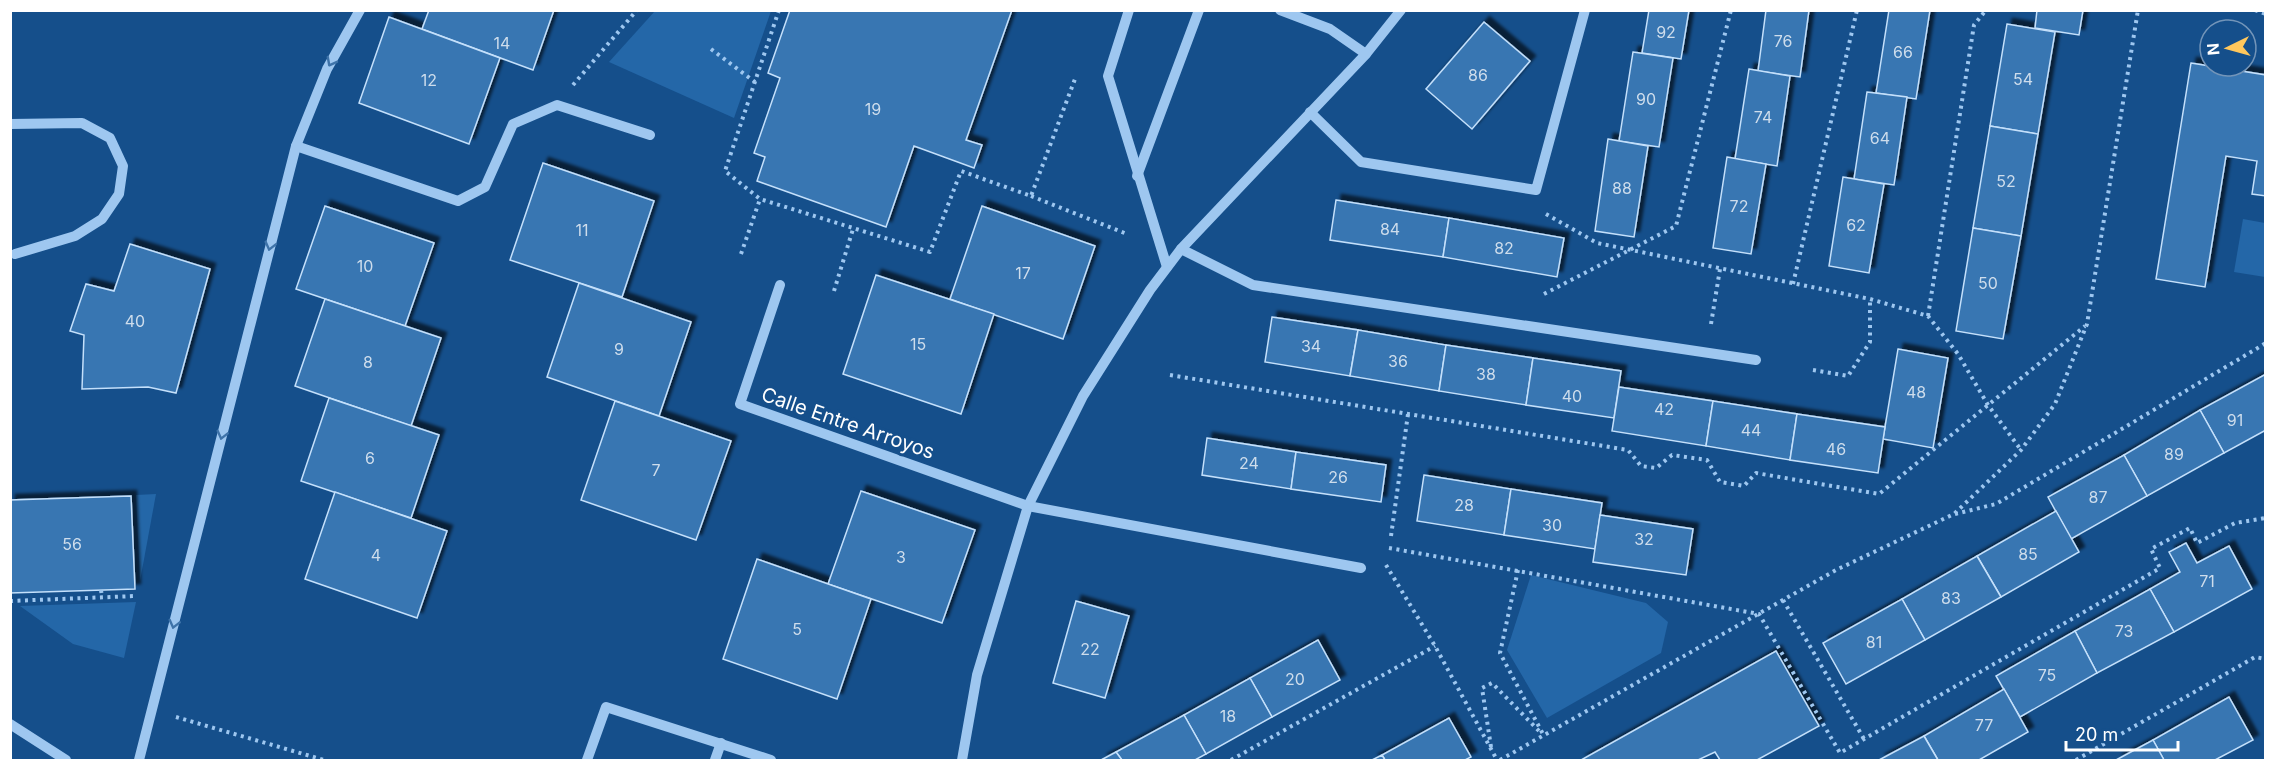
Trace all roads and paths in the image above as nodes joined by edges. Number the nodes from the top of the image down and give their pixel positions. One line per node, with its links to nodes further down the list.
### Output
1 (360, 10): 23 (street, one-way to 23)
2 (637, 10): 19 (path)
3 (779, 10): 18 (path)
4 (1130, 10): 24 (street)
5 (1199, 10): 24 (street)
6 (1280, 10): 16 (street)
7 (1401, 10): 16 (street)
8 (1585, 10): 20 (street)
9 (1731, 10): 31 (path)
10 (1857, 10): 36 (path)
11 (1986, 10): 41 (path)
12 (2138, 10): 43 (path)
13 (2255, 10): 14 (path)
14 (2265, 14)
15 (711, 49): 18 (path)
16 (1366, 54): 20 (street)
17 (1075, 79): 25 (path)
18 (755, 82): 26 (path)
19 (557, 105): 22 (street); 23 (street)
20 (1310, 112): 30 (street)
21 (10, 124): 32 (street)
22 (650, 135)
23 (296, 146): 74 (street, one-way to 74)
24 (1137, 176): 34 (street)
25 (1031, 196): 28 (path); 29 (path)
26 (760, 199): 28 (path); 33 (path)
27 (1546, 214): 31 (path)
28 (853, 229): 38 (path)
29 (1127, 234)
30 (1181, 249): 34 (street); 45 (street)
31 (1630, 250): 35 (path); 39 (path)
32 (15, 254)
33 (741, 254)
34 (1167, 267): 51 (street)
35 (1720, 268): 36 (path); 42 (path)
36 (1793, 284): 40 (path)
37 (780, 285): 51 (street, Calle Entre Arroyos)
38 (834, 291)
39 (1544, 294)
40 (1870, 299): 41 (path); 46 (path)
41 (1928, 316): 48 (path)
42 (1711, 324)
43 (2087, 324): 48 (path); 50 (path)
44 (2265, 343): 52 (path)
45 (1756, 360)
46 (1813, 370)
47 (1170, 375): 49 (path)
48 (1988, 405): 49 (path); 50 (path)
49 (1408, 414): 54 (path)
50 (2021, 450): 52 (path)
51 (1028, 506): 57 (street); 79 (street)
52 (1954, 514): 62 (path)
53 (2265, 518): 70 (path)
54 (1391, 536)
55 (1389, 548): 58 (path)
56 (1386, 565): 65 (path)
57 (1360, 568)
58 (1518, 570): 64 (path); 69 (path)
59 (101, 590): 61 (path)
60 (136, 596): 61 (path)
61 (102, 597): 63 (path)
62 (1783, 600): 64 (path); 70 (path)
63 (10, 601)
64 (1759, 614): 69 (path); 70 (path)
65 (1435, 646): 72 (path); 80 (path)
66 (2265, 659): 82 (path)
67 (176, 717): 75 (path)
68 (10, 724): 73 (street)
69 (1544, 736): 72 (path); 81 (path)
70 (1864, 740)
71 (721, 744): 76 (street); 77 (street); 78 (street)
72 (1492, 751): 81 (path)
73 (66, 760)
74 (139, 760)
75 (324, 760)
76 (587, 760)
77 (715, 760)
78 (771, 760)
79 (962, 760)
80 (1231, 760)
81 (1498, 760)
82 (2076, 760)

